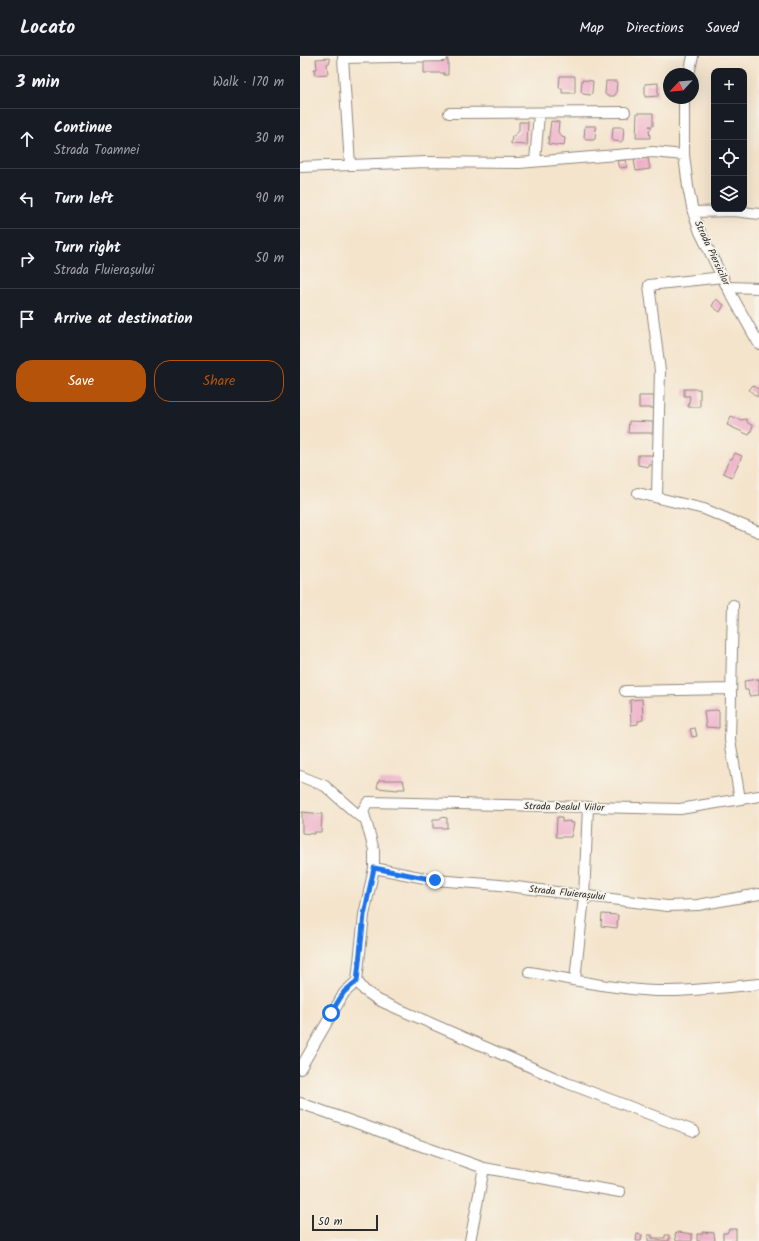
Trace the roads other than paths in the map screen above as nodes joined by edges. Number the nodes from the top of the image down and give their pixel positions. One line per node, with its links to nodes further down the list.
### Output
1 (443, 56): 10 (street)
2 (693, 56): 3 (street)
3 (690, 68)
4 (684, 104): 8 (street, Strada Piersicilor)
5 (625, 112): 7 (street)
6 (449, 113): 7 (street)
7 (538, 114): 9 (street)
8 (684, 155): 9 (street); 12 (street, Strada Piersicilor)
9 (535, 161): 10 (street)
10 (350, 165): 11 (street)
11 (300, 167)
12 (693, 212): 13 (street); 14 (street, Strada Piersicilor)
13 (759, 214)
14 (722, 277): 15 (street, Strada Piersicilor); 19 (street)
15 (727, 287): 16 (street); 17 (street, Strada Piersicilor)
16 (759, 288)
17 (759, 344)
18 (638, 493): 19 (street)
19 (657, 496): 20 (street)
20 (759, 532)
21 (733, 605): 22 (street)
22 (731, 689): 23 (street); 26 (street)
23 (624, 691)
24 (300, 776): 28 (street)
25 (759, 796): 26 (street, Strada Dealul Viilor)
26 (740, 799): 27 (street, Strada Dealul Viilor)
27 (588, 807): 28 (street, Strada Dealul Viilor); 31 (street)
28 (364, 818): 29 (street)
29 (374, 868): 31 (street, Strada Fluierașului); 34 (street)
30 (759, 894): 31 (street, Strada Fluierașului)
31 (584, 897): 33 (street)
32 (529, 972): 33 (street)
33 (575, 980): 35 (street)
34 (357, 981): 36 (street); 38 (street)
35 (759, 984)
36 (300, 1069)
37 (300, 1103): 39 (street)
38 (694, 1131)
39 (484, 1168): 40 (street); 41 (street)
40 (620, 1192)
41 (470, 1241)

